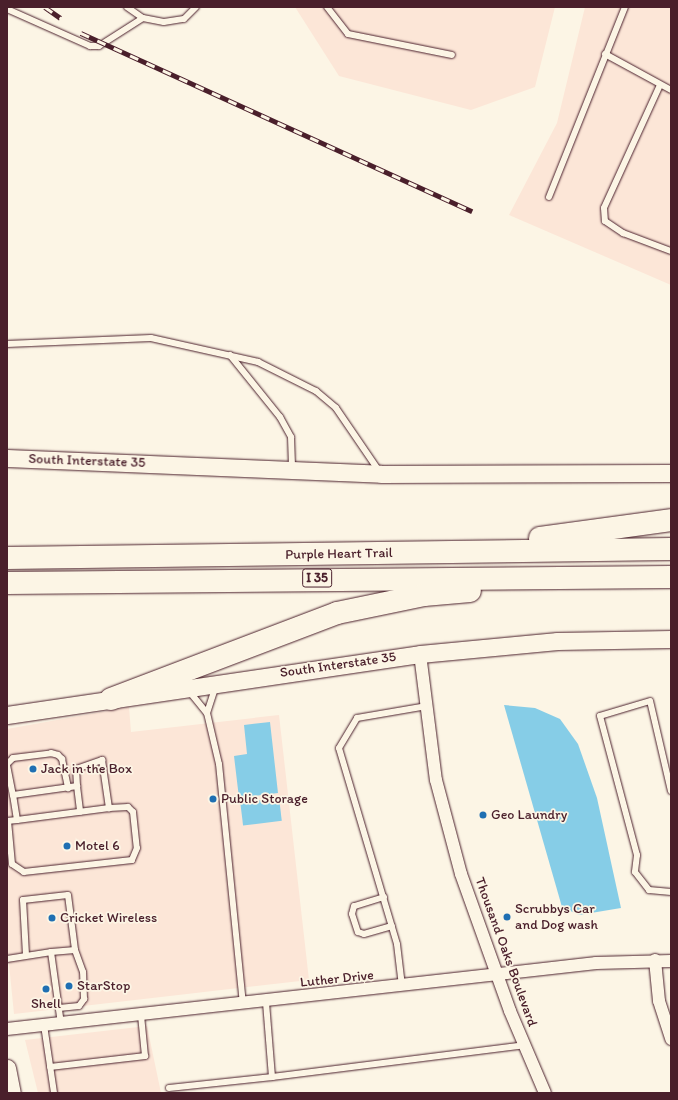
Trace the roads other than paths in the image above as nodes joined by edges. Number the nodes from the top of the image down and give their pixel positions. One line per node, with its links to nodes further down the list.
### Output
1 (127, 7): 6 (lane)
2 (196, 7): 6 (lane)
3 (327, 7): 8 (lane)
4 (625, 7): 7 (lane)
5 (7, 9): 6 (lane)
6 (143, 18)
7 (605, 54): 9 (lane); 11 (lane)
8 (452, 55)
9 (660, 85): 10 (lane); 12 (lane)
10 (671, 90)
11 (549, 197)
12 (671, 251)
13 (7, 344): 14 (lane)
14 (229, 354): 16 (lane); 18 (lane)
15 (7, 458): 16 (main road, South Interstate 35)
16 (292, 469): 18 (main road, South Interstate 35)
17 (671, 473): 18 (main road, South Interstate 35)
18 (381, 474)
19 (671, 520): 21 (highway)
20 (671, 550): 21 (highway, Purple Heart Trail / I 35)
21 (176, 556): 22 (highway, Purple Heart Trail / I 35)
22 (7, 558)
23 (671, 576): 24 (highway, Purple Heart Trail / I 35)
24 (628, 577): 26 (highway, Purple Heart Trail / I 35); 32 (highway)
25 (7, 583): 26 (highway, Purple Heart Trail / I 35)
26 (99, 583): 27 (highway)
27 (7, 592)
28 (671, 639): 29 (main road, South Interstate 35)
29 (420, 654): 30 (main road, South Interstate 35); 33 (street, Thousand Oaks Boulevard)
30 (217, 683): 31 (main road, South Interstate 35); 34 (lane)
31 (187, 688): 32 (main road, South Interstate 35); 34 (lane)
32 (111, 700): 35 (main road, South Interstate 35)
33 (427, 706): 46 (lane); 54 (street, Thousand Oaks Boulevard)
34 (207, 713): 57 (lane)
35 (7, 715)
36 (7, 764): 38 (lane); 40 (lane)
37 (77, 786): 38 (lane); 41 (lane); 42 (lane)
38 (68, 788): 40 (lane)
39 (671, 791): 45 (lane)
40 (13, 795): 43 (lane)
41 (109, 808): 42 (lane); 44 (lane)
42 (80, 812): 43 (lane)
43 (17, 820): 44 (lane)
44 (7, 821)
45 (671, 892)
46 (384, 897): 47 (lane); 47 (lane)
47 (392, 926): 55 (lane)
48 (75, 950): 49 (lane); 50 (lane); 58 (lane)
49 (51, 952): 50 (lane); 58 (lane)
50 (26, 955): 51 (lane)
51 (7, 958)
52 (655, 960): 53 (street, Luther Drive); 54 (street, Luther Drive); 63 (street)
53 (671, 961)
54 (497, 976): 55 (street, Luther Drive); 64 (street, Thousand Oaks Boulevard)
55 (402, 987): 56 (street, Luther Drive)
56 (266, 1002): 57 (street, Luther Drive); 67 (lane)
57 (243, 1004): 59 (street, Luther Drive)
58 (59, 1008): 60 (lane)
59 (141, 1015): 60 (street, Luther Drive); 65 (lane)
60 (61, 1024): 61 (street, Luther Drive)
61 (44, 1025): 62 (street, Luther Drive); 65 (lane)
62 (7, 1029)
63 (671, 1039)
64 (524, 1045): 67 (lane); 71 (street, Thousand Oaks Boulevard)
65 (50, 1067): 70 (lane)
66 (7, 1068): 69 (main road)
67 (272, 1077): 68 (lane)
68 (169, 1088)
69 (12, 1093)
70 (54, 1093)
71 (545, 1093)

